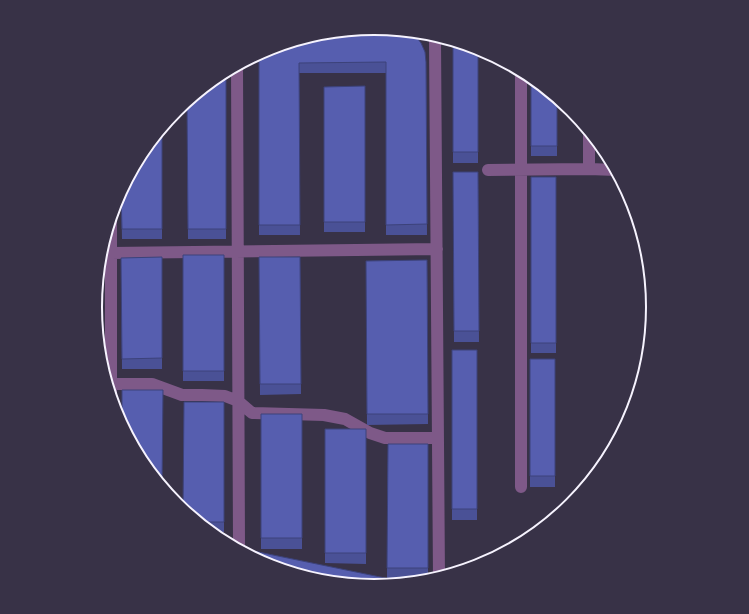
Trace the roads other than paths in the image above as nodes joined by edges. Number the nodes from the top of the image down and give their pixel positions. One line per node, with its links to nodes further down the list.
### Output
1 (435, 42): 10 (street)
2 (237, 72): 11 (street)
3 (521, 78): 7 (street)
4 (589, 140): 5 (street)
5 (589, 169): 7 (street); 8 (street)
6 (488, 170): 7 (street)
7 (521, 170): 17 (street)
8 (609, 170)
9 (111, 241): 12 (street)
10 (437, 249): 11 (street); 16 (street)
11 (238, 251): 12 (street); 15 (street)
12 (111, 253): 13 (street)
13 (111, 373)
14 (115, 388): 15 (street)
15 (238, 401): 16 (street); 18 (street)
16 (438, 438): 19 (street)
17 (521, 487)
18 (239, 543)
19 (439, 571)

